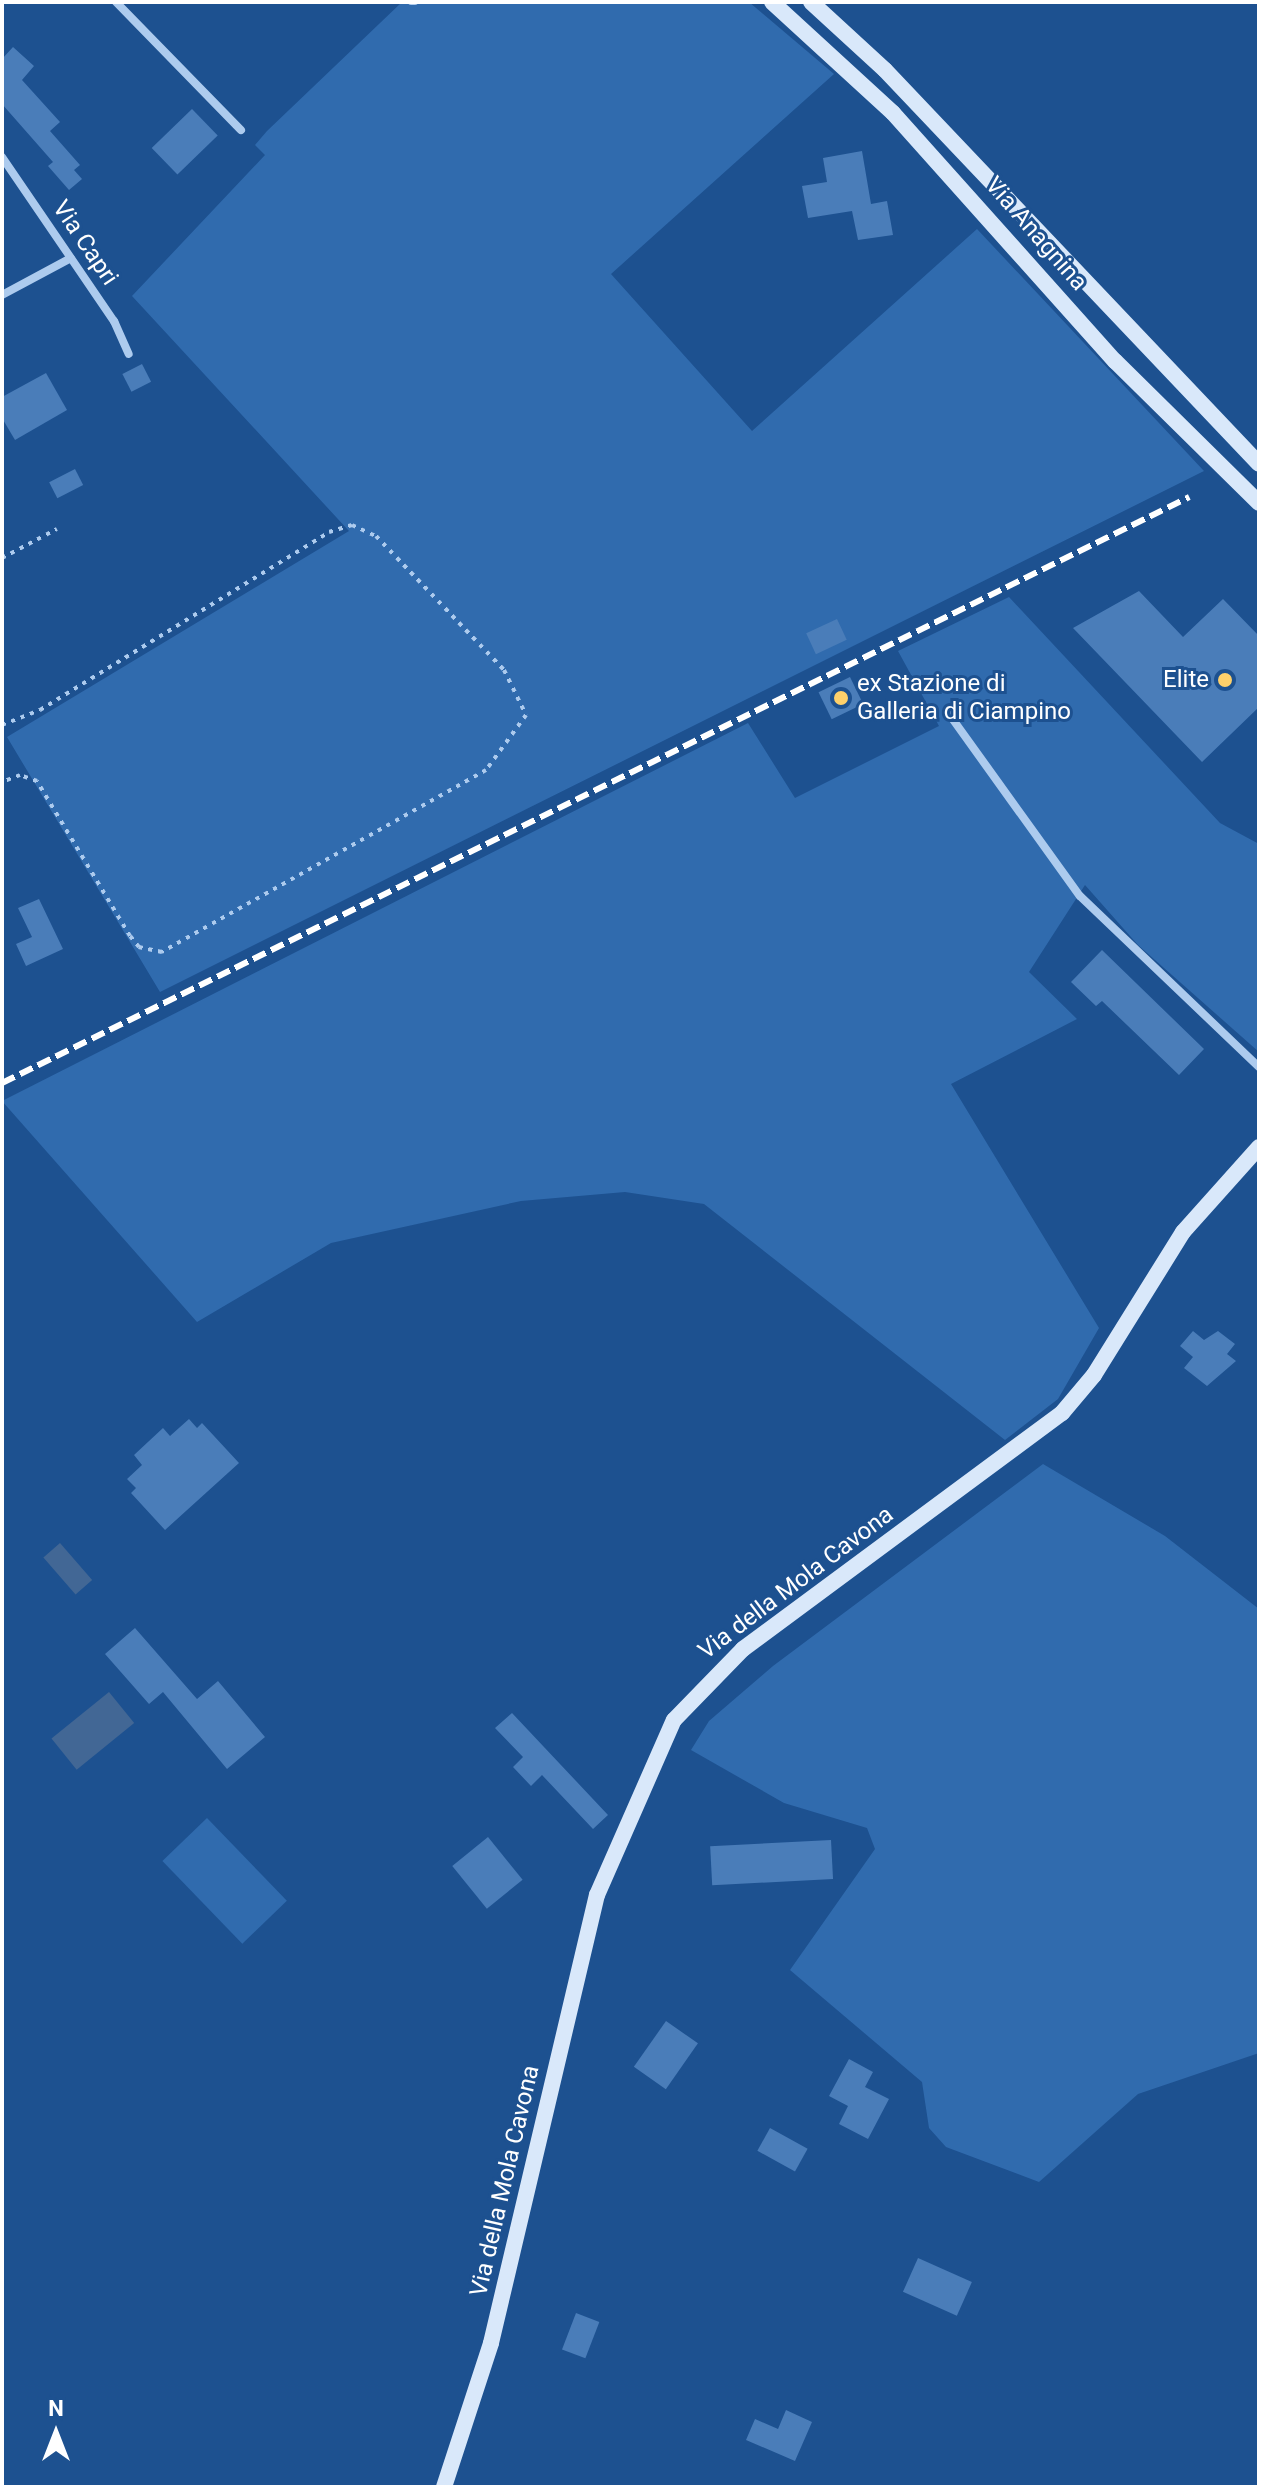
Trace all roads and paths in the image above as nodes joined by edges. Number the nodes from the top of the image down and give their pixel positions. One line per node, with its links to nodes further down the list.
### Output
1 (116, 2): 4 (street)
2 (772, 2): 10 (main road, Via Anagnina)
3 (811, 2): 9 (main road, Via Anagnina)
4 (241, 130)
5 (2, 157): 6 (street, Via Capri)
6 (71, 258): 7 (street); 8 (street, Via Capri)
7 (2, 295)
8 (129, 354)
9 (1259, 464)
10 (1259, 503)
11 (57, 529): 12 (path)
12 (2, 558)
13 (949, 714): 16 (street)
14 (2, 725): 15 (path)
15 (2, 782)
16 (1259, 1067)
17 (1259, 1147): 18 (main road, Via della Mola Cavona)
18 (444, 2487)

